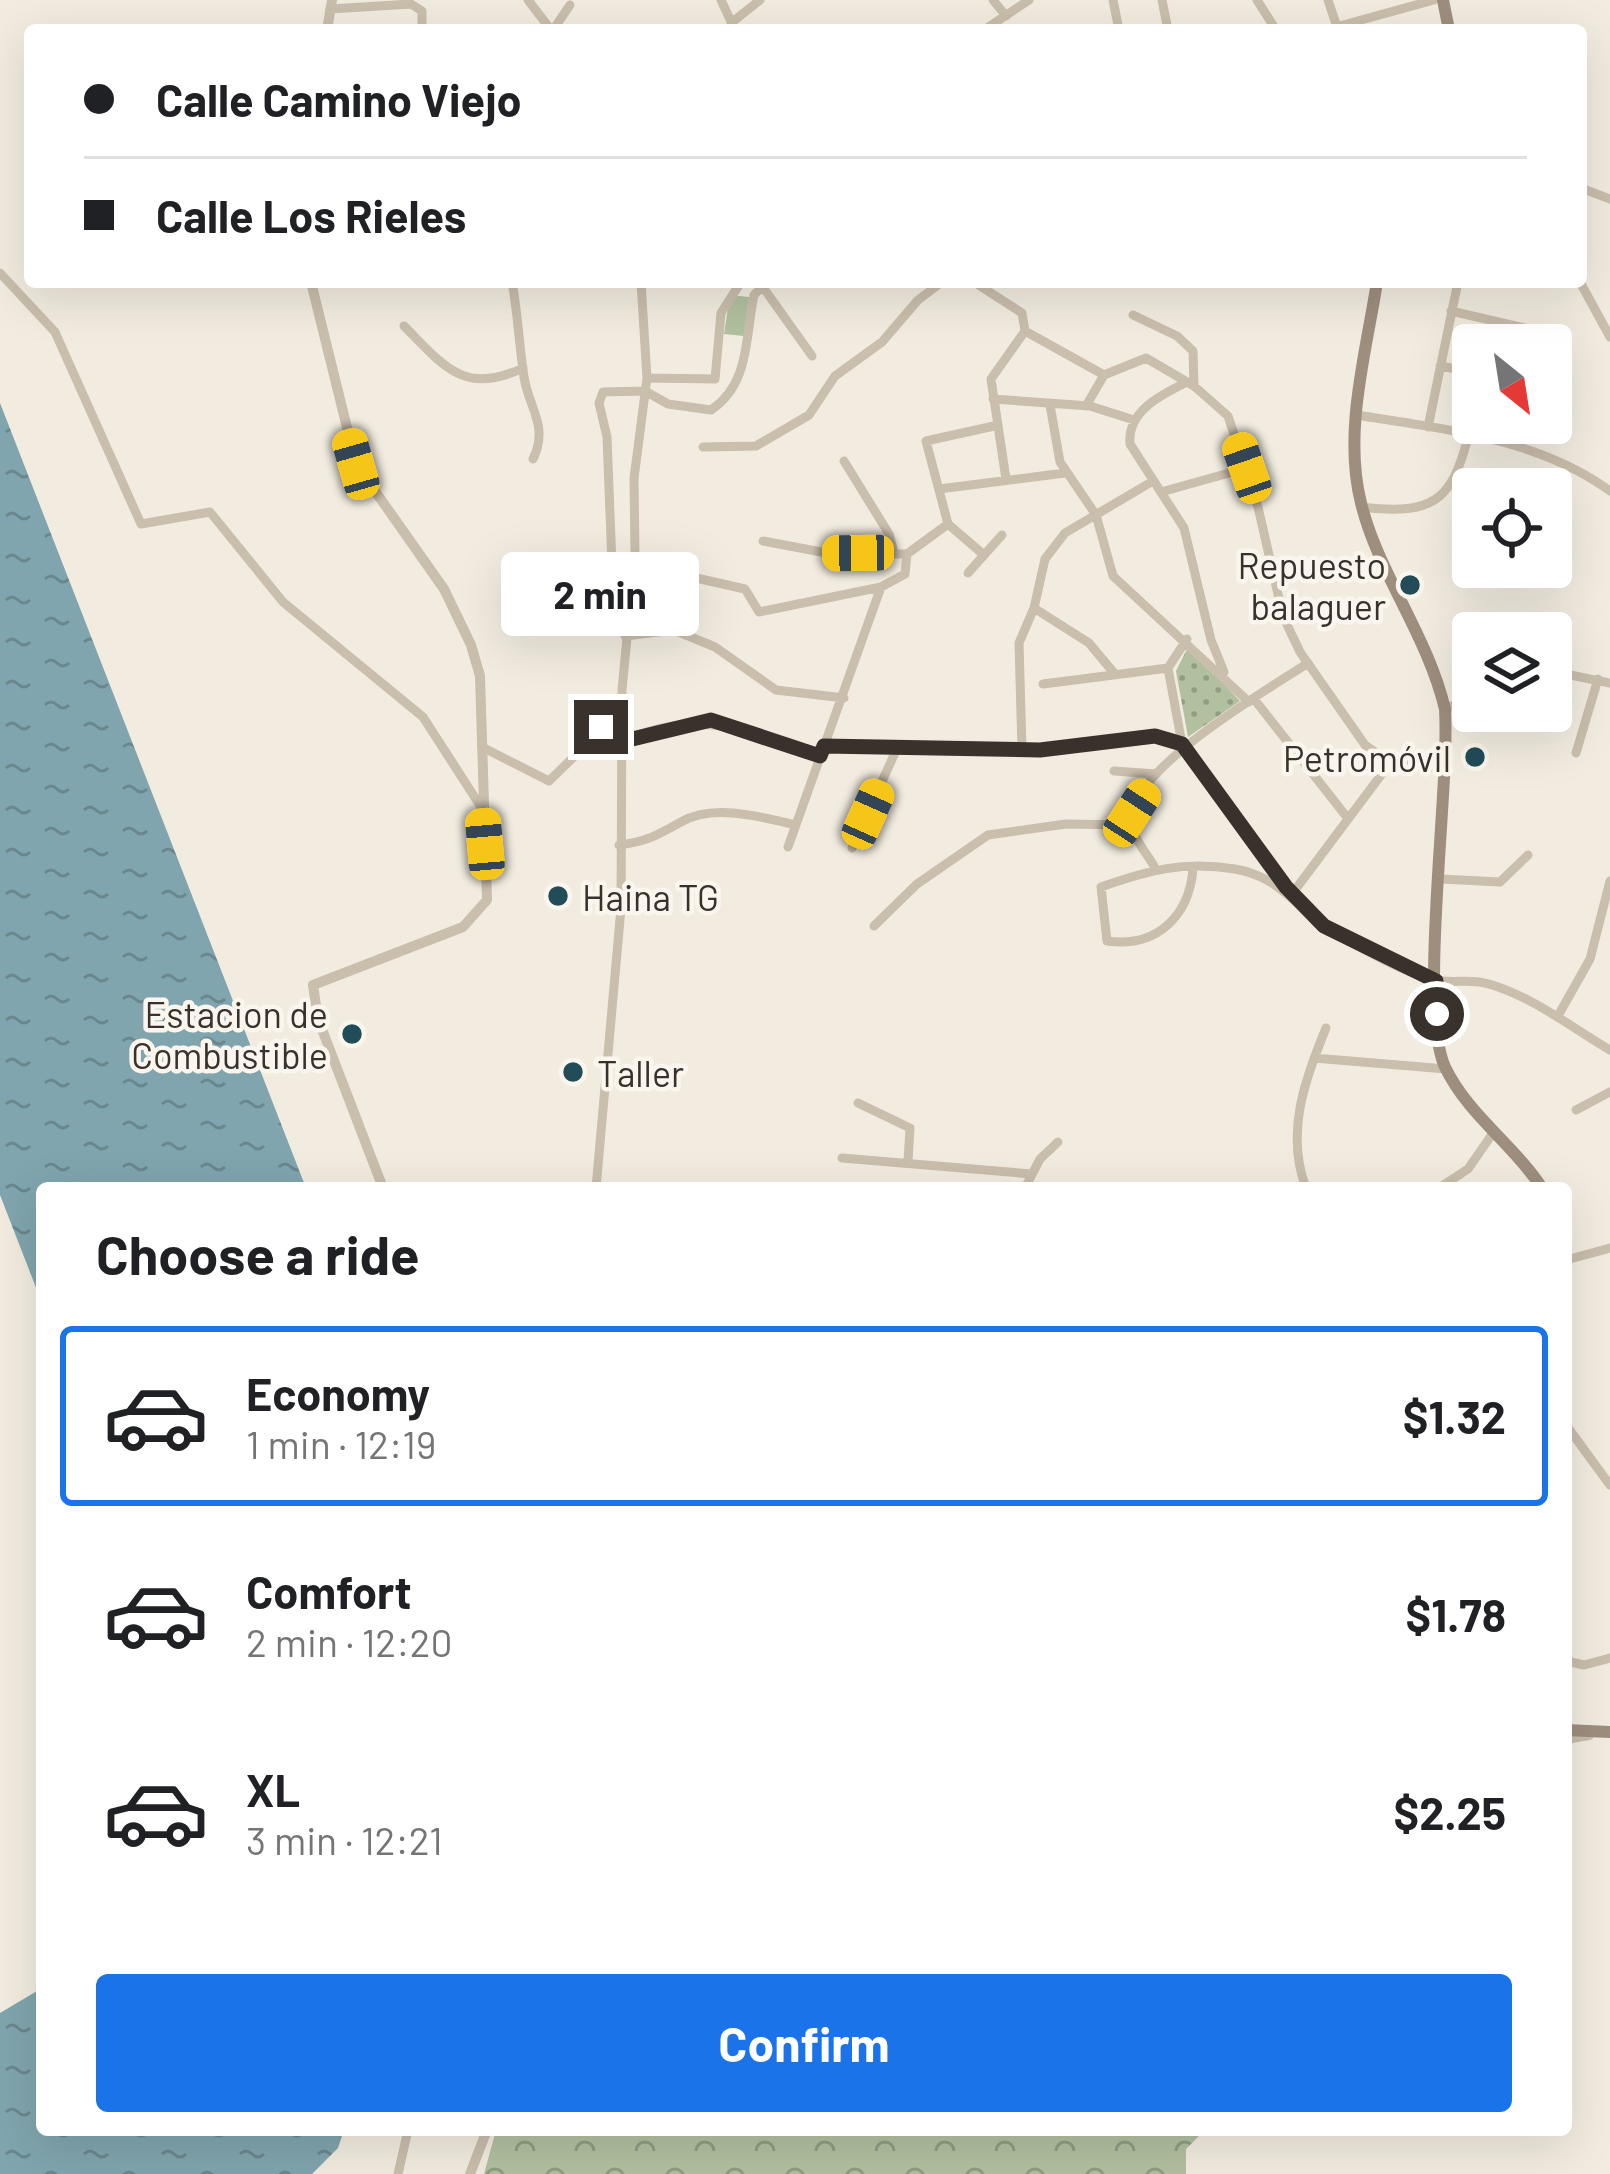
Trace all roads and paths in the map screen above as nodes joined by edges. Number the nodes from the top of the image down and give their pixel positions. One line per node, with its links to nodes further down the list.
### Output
1 (528, 0): 11 (street)
2 (760, 0): 13 (street)
3 (993, 0): 9 (street)
4 (1029, 0): 9 (street)
5 (1328, 0): 15 (street)
6 (1439, 0): 15 (street)
7 (331, 4): 10 (street)
8 (570, 5): 12 (street)
9 (1006, 16): 14 (street)
10 (422, 24)
11 (547, 24)
12 (556, 24)
13 (736, 24)
14 (993, 24)
15 (1336, 24)
16 (0, 273): 101 (street)
17 (312, 288): 93 (street)
18 (513, 288): 36 (street)
19 (641, 288): 39 (street)
20 (737, 288): 39 (street)
21 (758, 288): 41 (street)
22 (764, 288): 34 (street)
23 (931, 288): 52 (street)
24 (983, 288): 32 (street)
25 (1376, 288): 45 (main road)
26 (1456, 288): 28 (street)
27 (1583, 288): 33 (street)
28 (1450, 311): 30 (street); 35 (street)
29 (1133, 315): 40 (street)
30 (1509, 324)
31 (404, 326): 36 (street)
32 (1025, 331): 38 (street); 42 (street)
33 (1610, 337)
34 (812, 356)
35 (1440, 366): 37 (street); 48 (street)
36 (523, 368): 53 (street)
37 (1452, 368)
38 (1103, 375): 40 (street); 44 (street)
39 (647, 378): 41 (street)
40 (1190, 384): 46 (street); 55 (street)
41 (645, 391): 70 (street); 71 (street)
42 (993, 399): 43 (street); 47 (street)
43 (1050, 406): 44 (street); 56 (street)
44 (1086, 406): 46 (street)
45 (1357, 415): 48 (street); 62 (main road)
46 (1134, 420): 58 (street)
47 (994, 426): 57 (street); 59 (street)
48 (1429, 427): 49 (street)
49 (1452, 430)
50 (1466, 444): 62 (street)
51 (1507, 444): 60 (street)
52 (703, 447)
53 (533, 459)
54 (844, 461): 67 (street)
55 (1247, 468): 61 (street); 77 (street)
56 (1065, 473): 57 (street); 63 (street)
57 (1006, 479): 59 (street)
58 (1153, 481): 61 (street); 63 (street)
59 (939, 489): 64 (street)
60 (1610, 490)
61 (1161, 492): 81 (street)
62 (1361, 507): 89 (main road)
63 (1096, 515): 74 (street); 76 (street)
64 (948, 524): 68 (street); 69 (street)
65 (1002, 535): 69 (street)
66 (763, 541): 67 (street)
67 (893, 553): 68 (street)
68 (908, 554): 73 (street)
69 (984, 555): 72 (street)
70 (634, 564): 73 (street); 75 (street)
71 (613, 565)
72 (968, 573)
73 (881, 587): 85 (street)
74 (1034, 608): 79 (street); 94 (street)
75 (625, 636): 85 (street); 88 (street)
76 (1186, 639): 78 (street); 81 (street)
77 (1308, 663): 86 (street); 97 (street)
78 (1168, 668): 79 (street); 91 (street)
79 (1114, 674): 84 (street)
80 (1572, 675): 82 (street)
81 (1227, 677): 86 (street)
82 (1598, 680): 83 (street); 96 (street)
83 (1610, 683)
84 (1043, 684)
85 (844, 698): 95 (street)
86 (1251, 700): 91 (street); 102 (street)
87 (1452, 706): 89 (street)
88 (626, 707): 90 (street); 93 (street)
89 (1445, 709): 98 (main road)
90 (624, 741): 95 (street); 105 (street)
91 (1182, 744): 94 (street); 100 (street); 113 (street)
92 (898, 746): 94 (street); 95 (street); 107 (street)
93 (482, 747): 101 (street)
94 (1022, 750)
95 (822, 751): 103 (street)
96 (1576, 753)
97 (1390, 763): 98 (street); 102 (street)
98 (1447, 770): 111 (main road)
99 (1114, 771): 100 (street)
100 (1156, 774): 104 (street)
101 (481, 807): 130 (street)
102 (1346, 816): 113 (street)
103 (796, 825): 105 (street); 106 (street)
104 (1131, 825): 109 (street); 115 (street)
105 (619, 845): 131 (street)
106 (788, 847)
107 (852, 848)
108 (1528, 855): 111 (street)
109 (1154, 866): 110 (street); 110 (street)
110 (1193, 869): 113 (street)
111 (1441, 879): 116 (main road)
112 (1610, 881): 114 (street)
113 (1289, 891): 116 (street)
114 (1606, 906): 117 (street)
115 (874, 926)
116 (1436, 981): 117 (street); 121 (main road)
117 (1558, 1016): 119 (street)
118 (1326, 1028): 120 (street)
119 (1610, 1050)
120 (1314, 1058): 121 (street); 133 (street)
121 (1446, 1069): 125 (main road)
122 (1610, 1092): 124 (street)
123 (858, 1103): 128 (street)
124 (1576, 1110)
125 (1493, 1133): 134 (street); 135 (main road)
126 (1058, 1142): 129 (street)
127 (842, 1158): 128 (street)
128 (908, 1161): 129 (street)
129 (1032, 1174): 132 (street)
130 (381, 1182)
131 (597, 1182)
132 (1028, 1182)
133 (1304, 1182)
134 (1448, 1182)
135 (1538, 1182)
136 (1610, 1248): 137 (street)
137 (1572, 1258)
138 (1572, 1433): 139 (street)
139 (1610, 1485)
140 (1610, 1658): 141 (street)
141 (1572, 1663)
142 (1572, 1731): 144 (main road)
143 (1610, 1732): 144 (main road)
144 (1589, 1735): 145 (street)
145 (1572, 1738)
146 (407, 2136): 148 (street)
147 (485, 2136): 149 (street)
148 (398, 2174)
149 (470, 2174)

